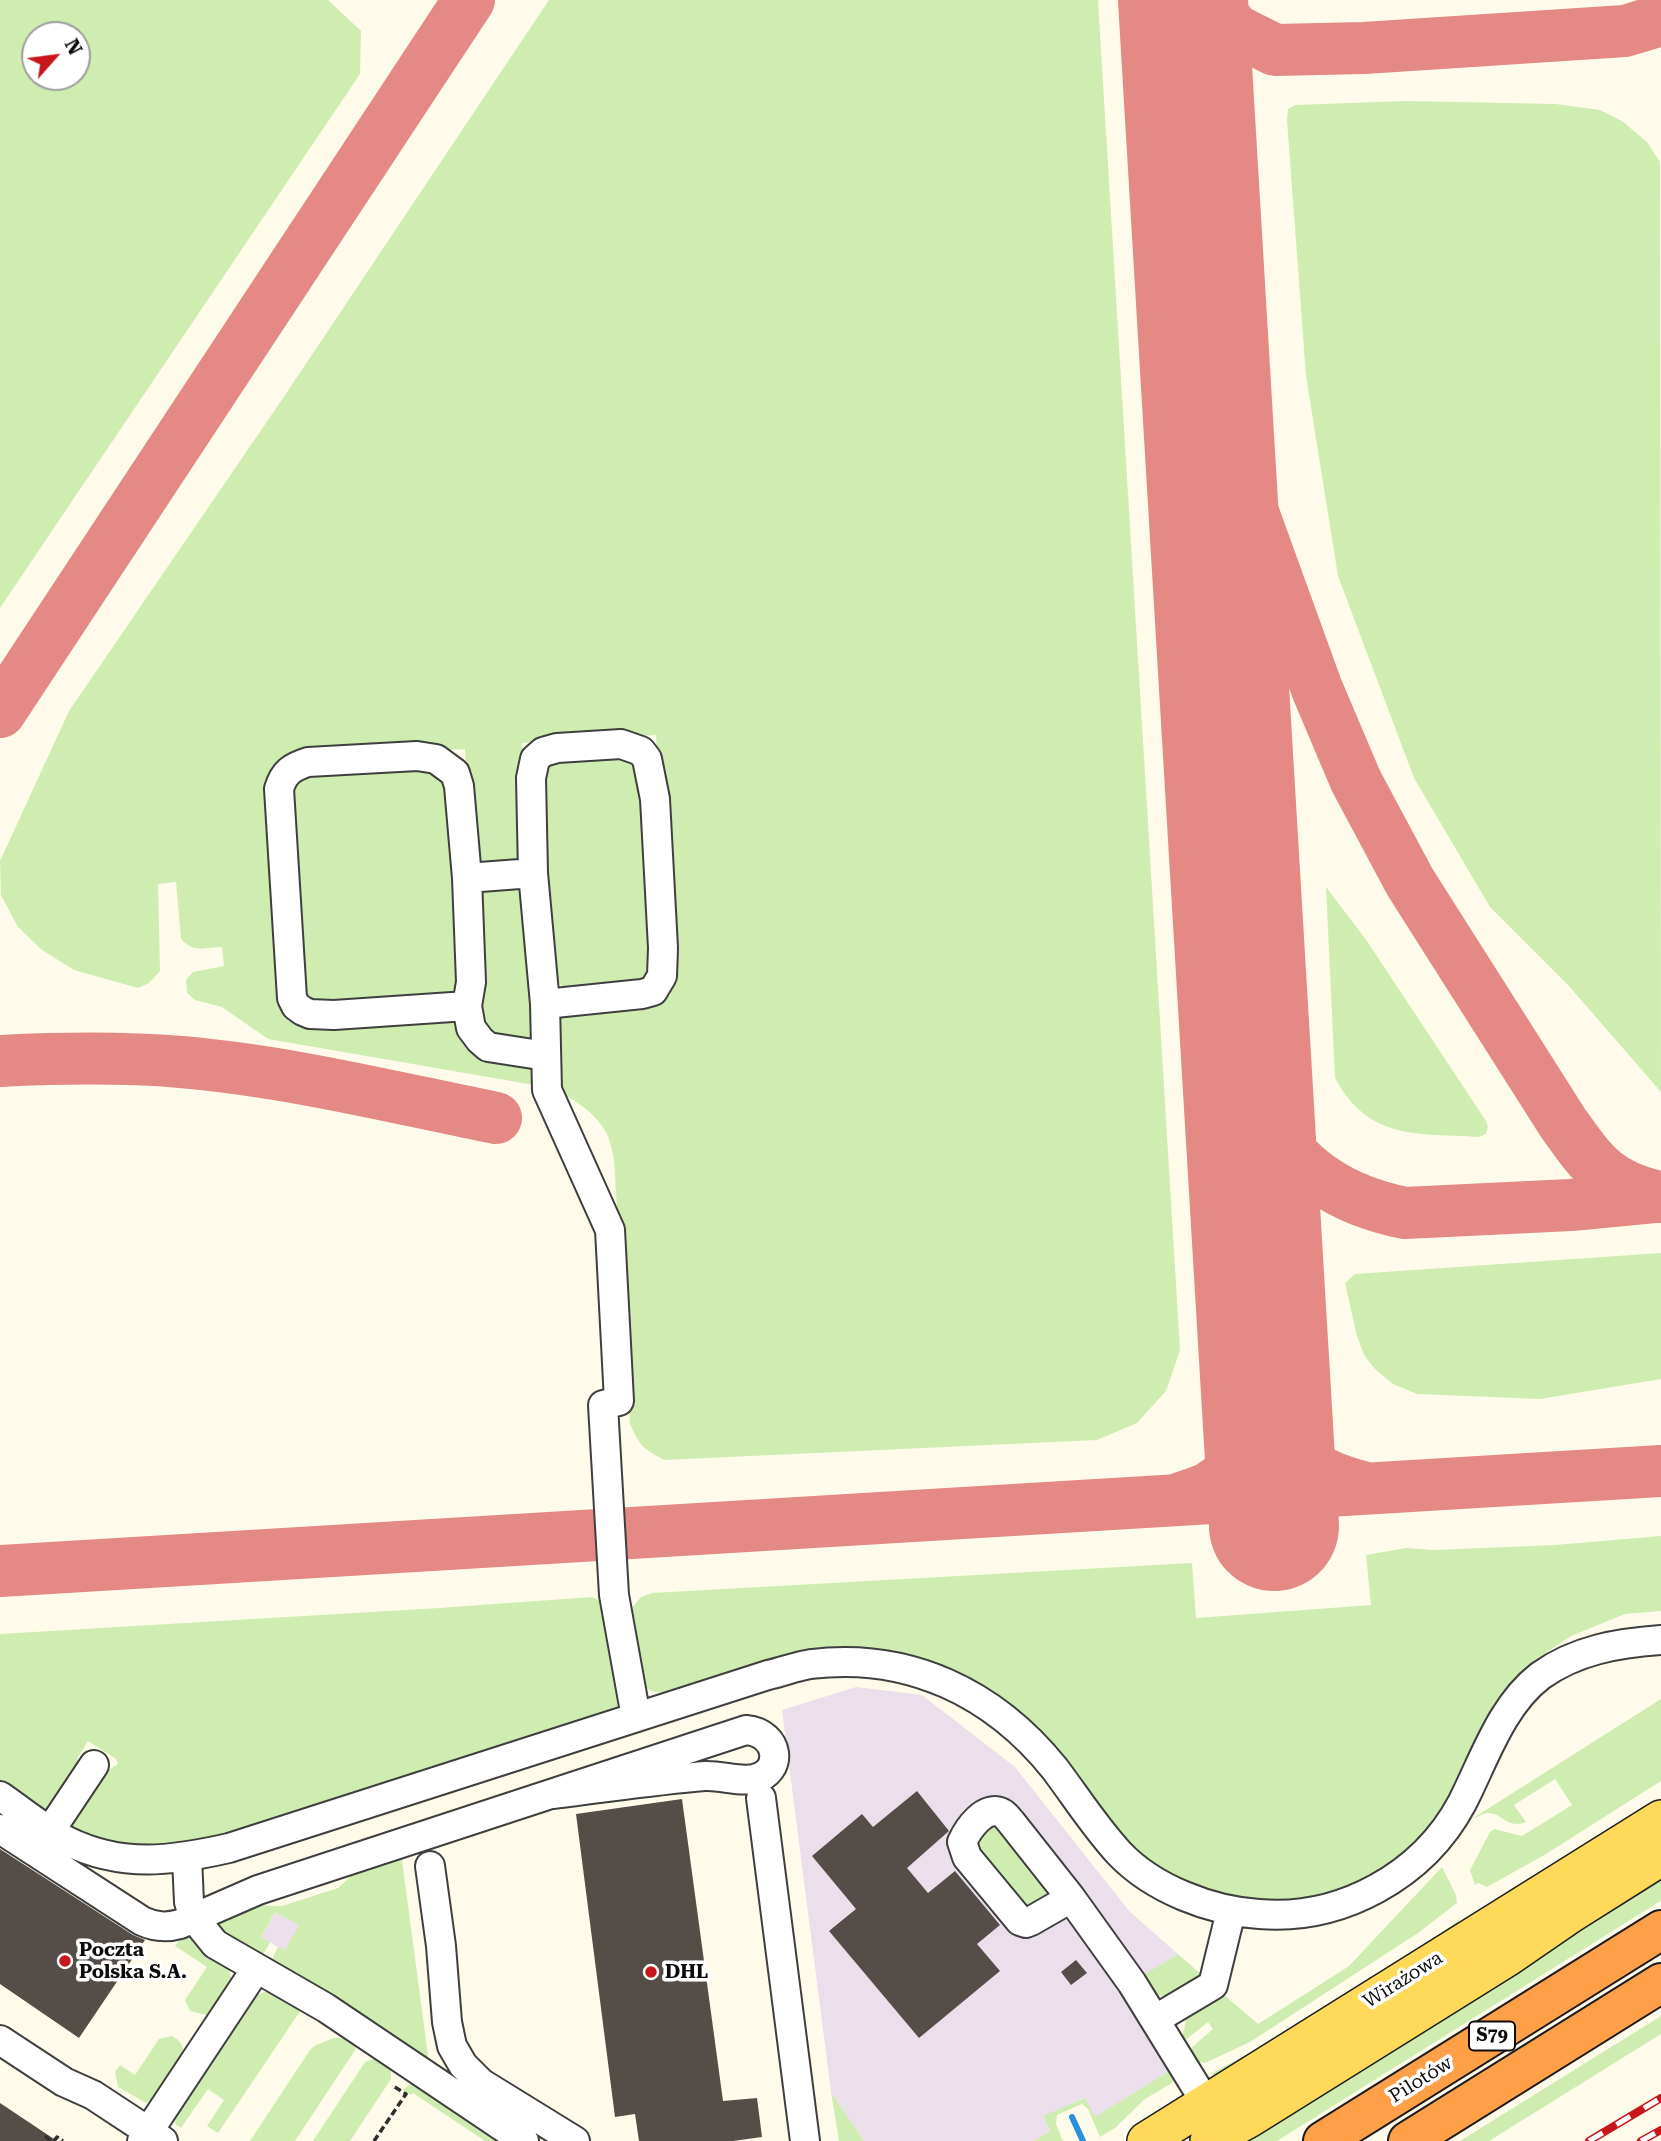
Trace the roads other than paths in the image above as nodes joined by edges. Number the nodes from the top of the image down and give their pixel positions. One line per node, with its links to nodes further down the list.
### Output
1 (533, 873): 2 (lane); 3 (lane); 3 (lane)
2 (467, 878): 4 (lane); 4 (lane)
3 (545, 1004): 5 (lane)
4 (467, 1006): 5 (lane)
5 (546, 1056): 7 (lane)
6 (1661, 1640): 19 (lane)
7 (636, 1717): 16 (lane); 19 (lane)
8 (94, 1765): 14 (lane)
9 (553, 1794): 9 (lane); 20 (lane)
10 (0, 1796): 14 (lane)
11 (761, 1798): 30 (lane)
12 (1661, 1819): 26 (main road, Wirażowa)
13 (0, 1829): 20 (lane)
14 (50, 1831): 16 (lane)
15 (1661, 1857): 32 (main road, Wirażowa)
16 (187, 1858): 20 (lane)
17 (430, 1866): 29 (lane)
18 (1071, 1898): 24 (lane)
19 (1231, 1912): 24 (lane)
20 (194, 1918): 22 (lane)
21 (1661, 1930): 33 (highway, Pilotów / S79)
22 (256, 1969): 27 (lane); 28 (lane)
23 (1661, 1983): 34 (highway, S79)
24 (1156, 2019): 26 (lane)
25 (0, 2040): 27 (lane)
26 (1206, 2103): 31 (main road, Wirażowa)
27 (151, 2138)
28 (524, 2141)
29 (575, 2141)
30 (805, 2141)
31 (1146, 2141)
32 (1209, 2141)
33 (1323, 2141)
34 (1408, 2141)

